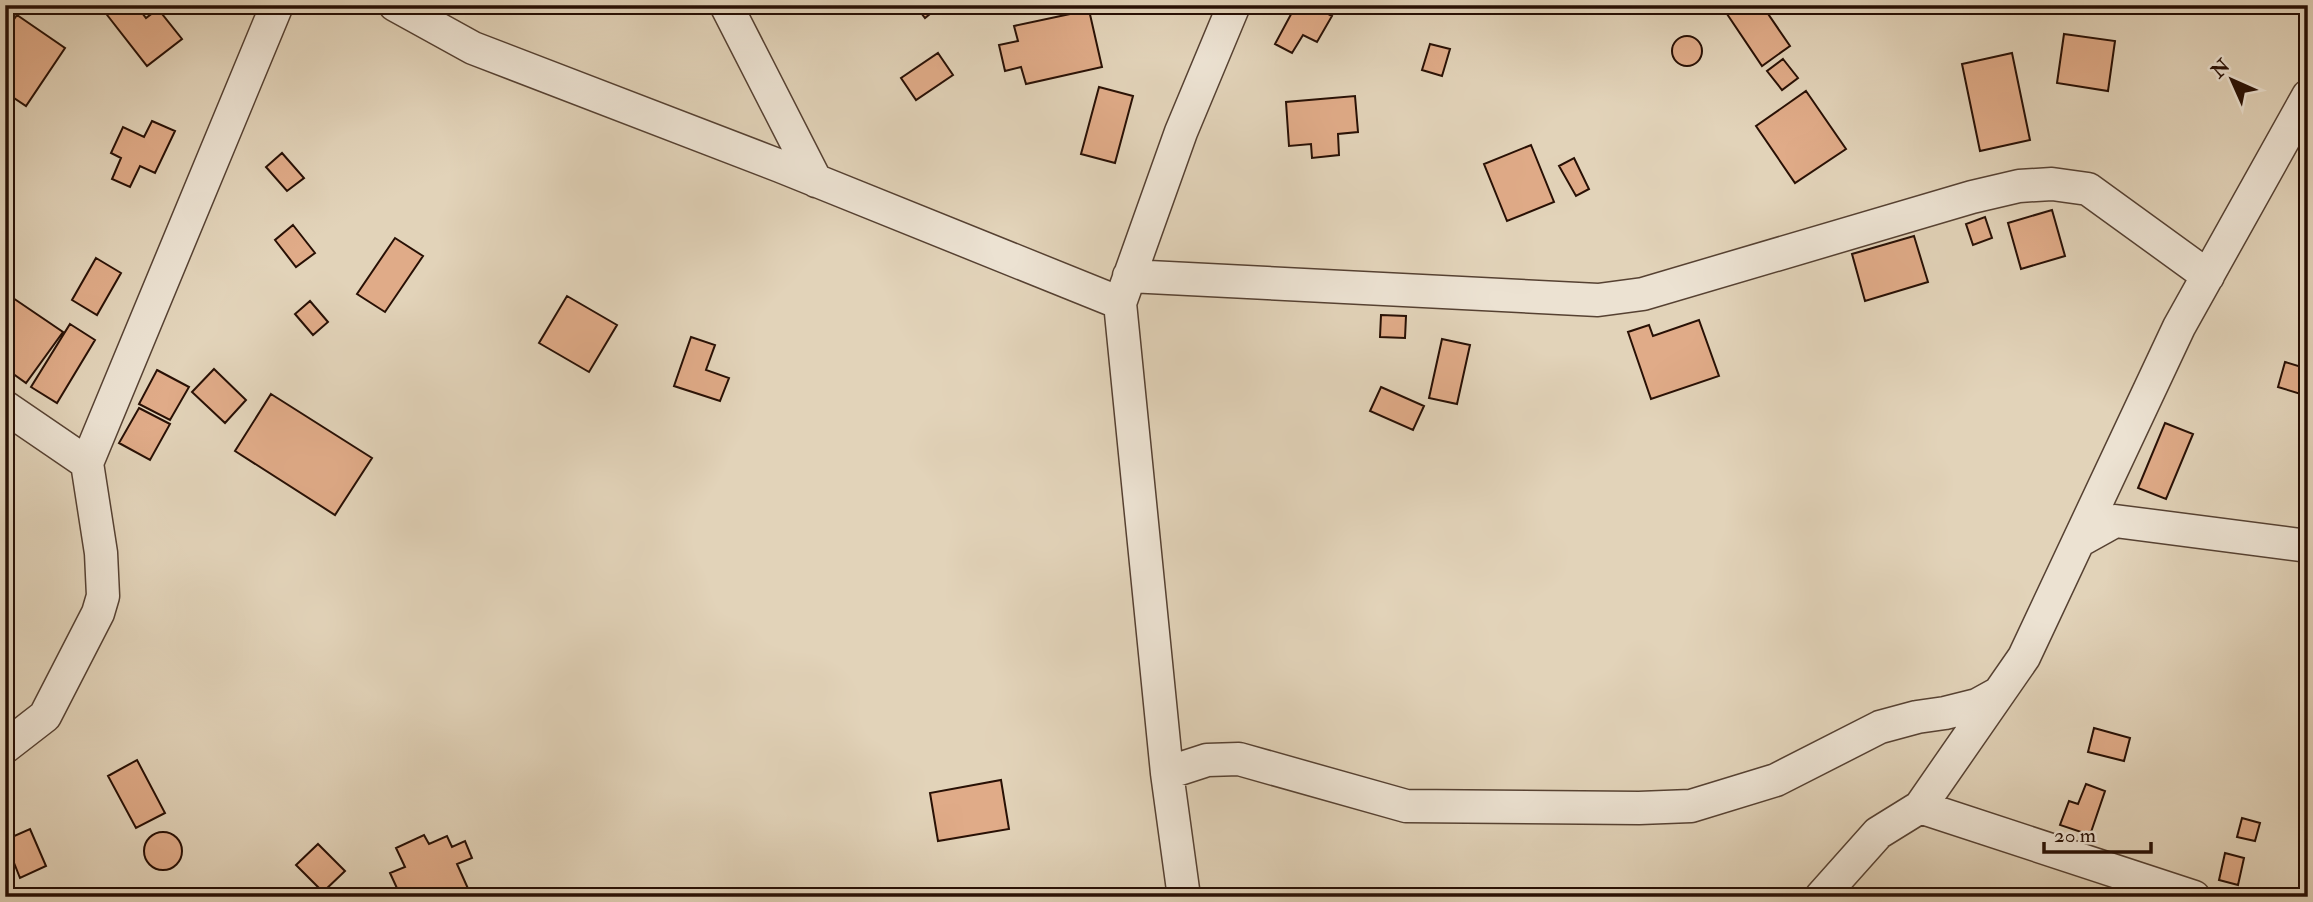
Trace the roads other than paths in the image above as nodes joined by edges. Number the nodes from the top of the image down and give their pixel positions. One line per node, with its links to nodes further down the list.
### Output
1 (277, 5): 10 (street)
2 (395, 5): 6 (street)
3 (726, 5): 6 (street)
4 (1234, 5): 8 (street)
5 (2308, 96): 7 (street)
6 (816, 181): 8 (street)
7 (2208, 276): 8 (street); 11 (street)
8 (1124, 290): 15 (street)
9 (5, 407): 10 (street)
10 (87, 463): 14 (street)
11 (2079, 541): 12 (street); 13 (street)
12 (2308, 546)
13 (1997, 694): 15 (street); 16 (street)
14 (5, 747)
15 (1167, 773): 17 (street)
16 (1920, 807): 18 (street); 19 (street)
17 (1184, 897)
18 (1821, 897)
19 (2194, 897)

